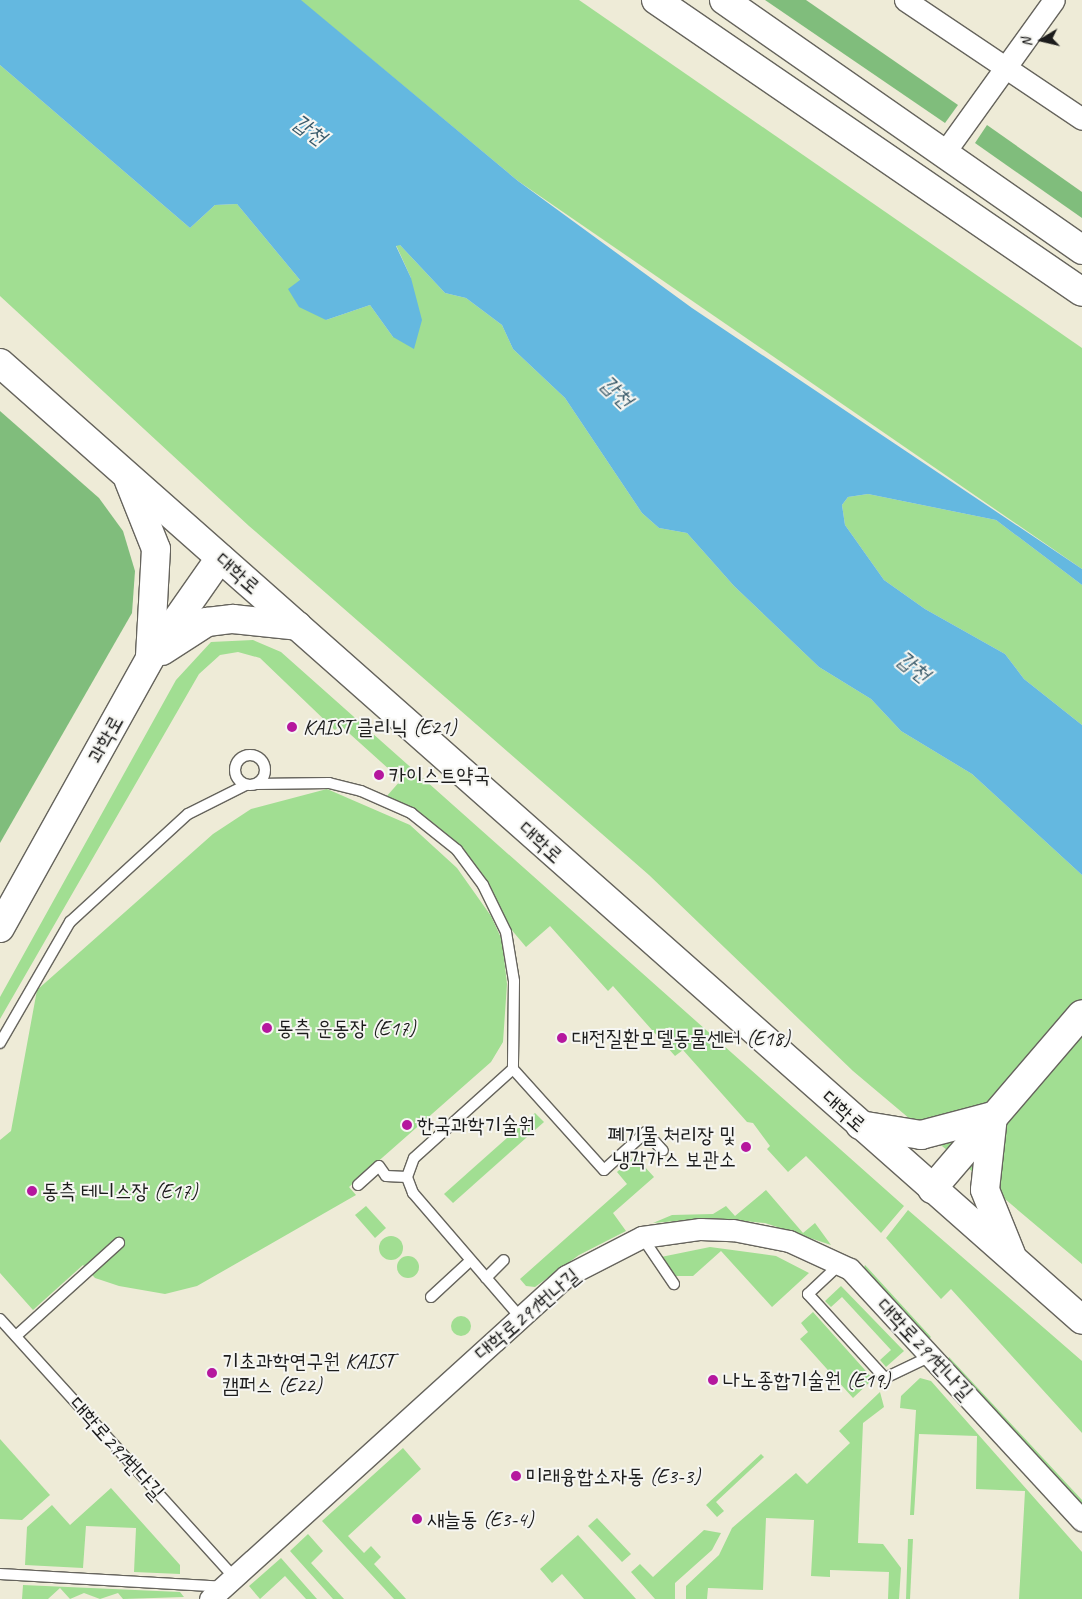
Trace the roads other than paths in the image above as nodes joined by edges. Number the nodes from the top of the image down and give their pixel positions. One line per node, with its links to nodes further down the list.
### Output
1 (656, 0): 9 (main road)
2 (724, 0): 7 (main road)
3 (1054, 0): 5 (street)
4 (918, 3): 5 (street)
5 (1005, 67): 6 (street); 7 (street)
6 (1082, 119)
7 (944, 153): 8 (main road)
8 (1082, 250)
9 (1082, 292)
10 (0, 363): 11 (main road, 대학로)
11 (127, 475): 12 (main road, 대학로); 14 (main road)
12 (220, 558): 13 (main road, 대학로); 14 (main road, 과학로)
13 (298, 626): 14 (main road); 20 (main road, 대학로)
14 (150, 658): 15 (main road, 과학로)
15 (0, 928)
16 (1082, 1014): 19 (main road)
17 (0, 1043): 18 (lane)
18 (513, 1069): 21 (lane); 22 (lane)
19 (993, 1116): 20 (main road); 24 (main road); 29 (main road)
20 (860, 1125): 24 (main road, 대학로)
21 (663, 1151)
22 (407, 1177): 23 (lane); 27 (lane)
23 (358, 1185)
24 (932, 1189): 29 (main road, 대학로)
25 (642, 1236): 30 (street, 대학로291번나길); 32 (lane); 34 (street, 대학로291번나길)
26 (119, 1242): 37 (lane)
27 (471, 1260): 31 (lane); 33 (lane)
28 (504, 1260): 31 (lane)
29 (1014, 1261): 36 (main road, 대학로)
30 (840, 1264): 38 (street, 대학로291번나길); 38 (lane)
31 (486, 1278): 34 (lane)
32 (674, 1284)
33 (431, 1297)
34 (520, 1317): 41 (street, 대학로291번나길)
35 (0, 1319): 37 (lane, 대학로291번다길)
36 (1082, 1320)
37 (16, 1336): 41 (lane, 대학로291번다길)
38 (933, 1355): 39 (street, 대학로291번나길)
39 (1082, 1520)
40 (0, 1574): 41 (lane)
41 (225, 1590)

